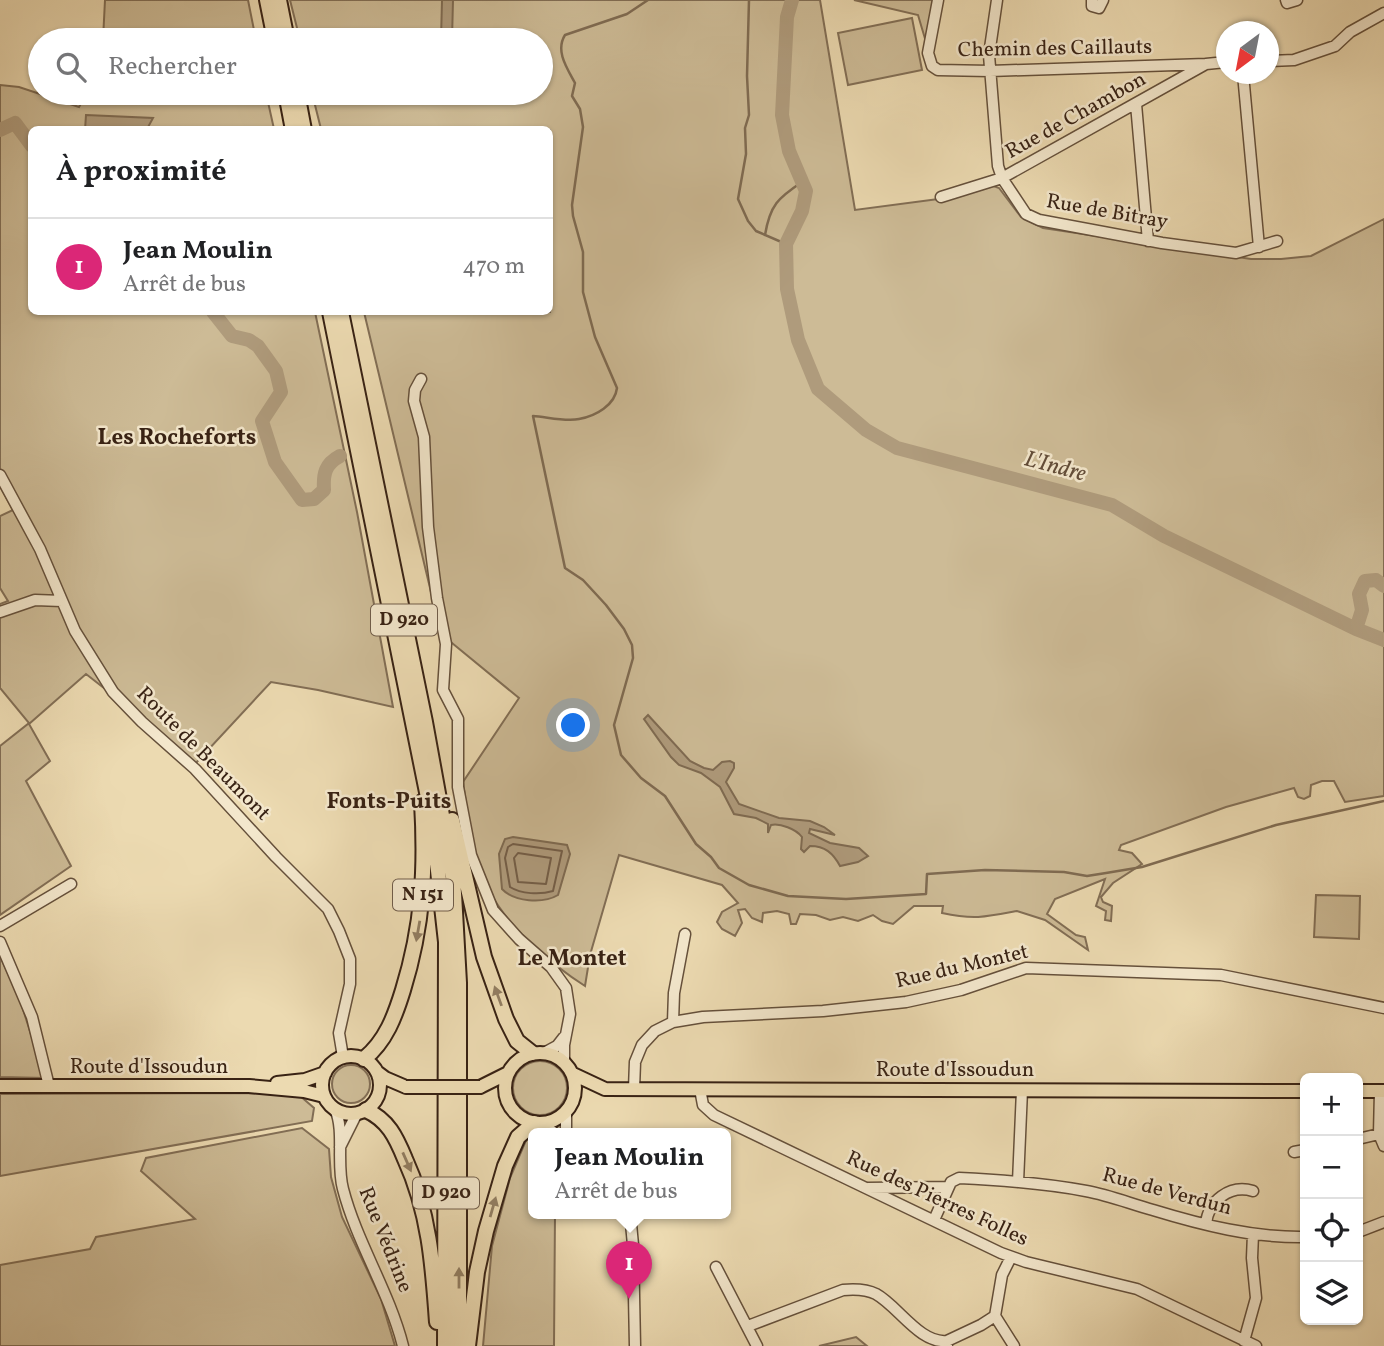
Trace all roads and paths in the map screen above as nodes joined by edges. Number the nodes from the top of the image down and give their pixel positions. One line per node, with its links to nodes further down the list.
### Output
1 (267, 0): 10 (highway)
2 (279, 0): 11 (highway)
3 (937, 0): 15 (street, Chemin des Caillauts)
4 (997, 0): 15 (street, Rue de Bitray)
5 (1092, 0): 6 (street)
6 (1102, 0)
7 (1286, 0): 8 (street)
8 (1297, 0)
9 (1384, 13): 12 (street)
10 (273, 28)
11 (285, 28)
12 (1279, 61)
13 (1216, 63): 14 (street, Rue de Chambon)
14 (1206, 64): 15 (street, Chemin des Caillauts); 17 (street, Rue de Chambon)
15 (990, 71): 22 (street, Rue de Bitray)
16 (1245, 84): 26 (street)
17 (1136, 104): 22 (street, Rue de Chambon); 24 (street)
18 (288, 105): 20 (highway)
19 (299, 105): 21 (highway)
20 (292, 126)
21 (303, 126)
22 (1002, 178): 23 (street, Rue de Chambon); 24 (street, Rue de Bitray)
23 (941, 197)
24 (1148, 240): 26 (street, Rue de Bitray)
25 (1277, 241): 26 (street, Rue de Bitray)
26 (1259, 247)
27 (331, 315): 33 (highway, D 920)
28 (342, 315): 34 (highway, D 920)
29 (421, 379): 41 (street)
30 (0, 475): 31 (street, Route de Beaumont)
31 (62, 601): 32 (street); 43 (street, Route de Beaumont)
32 (0, 611)
33 (412, 717): 44 (highway, N 151, one-way to 44); 97 (highway, D 920)
34 (430, 751): 42 (highway, D 920, one-way to 34); 98 (highway, D 920, one-way to 34)
35 (71, 884): 36 (street)
36 (0, 926)
37 (685, 934): 40 (street)
38 (0, 942): 51 (street)
39 (1384, 1008): 40 (street, Rue du Montet)
40 (673, 1022): 56 (street, Rue du Montet)
41 (567, 1031): 42 (street); 45 (street)
42 (538, 1053): 45 (main road); 48 (main road)
43 (343, 1057): 44 (main road); 47 (main road)
44 (364, 1059): 46 (main road)
45 (564, 1062): 49 (main road)
46 (377, 1072): 53 (main road); 64 (main road)
47 (325, 1073): 52 (main road, Route d'Issoudun); 62 (main road)
48 (508, 1073): 54 (main road); 63 (main road)
49 (573, 1074): 55 (main road, Route d'Issoudun); 65 (main road)
50 (0, 1086): 51 (main road, Route d'Issoudun)
51 (49, 1086): 52 (main road, Route d'Issoudun)
52 (249, 1086): 62 (main road, Route d'Issoudun)
53 (406, 1087): 54 (main road, bridge); 64 (main road)
54 (480, 1087): 63 (main road)
55 (610, 1089): 56 (main road, Route d'Issoudun); 65 (main road, Route d'Issoudun)
56 (634, 1089): 57 (main road, Route d'Issoudun)
57 (700, 1089): 58 (main road, Route d'Issoudun); 80 (street, Rue des Pierres Folles)
58 (1022, 1090): 59 (main road, Route d'Issoudun); 78 (street)
59 (1300, 1091)
60 (1363, 1091): 61 (main road)
61 (1382, 1091): 72 (street)
62 (324, 1096): 66 (main road)
63 (507, 1100): 67 (main road)
64 (366, 1108): 66 (main road); 75 (street); 96 (highway, D 920, one-way to 96)
65 (569, 1108): 67 (main road); 70 (street)
66 (335, 1109): 75 (street, Rue Védrine)
67 (538, 1123): 68 (highway, one-way to 67); 69 (street)
68 (531, 1128)
69 (546, 1128)
70 (567, 1128)
71 (528, 1130): 99 (highway, one-way to 71)
72 (1379, 1134): 73 (street); 74 (street)
73 (1363, 1138)
74 (1384, 1146)
75 (340, 1147): 95 (street, Rue Védrine)
76 (1300, 1151): 77 (street)
77 (1294, 1152)
78 (1018, 1182): 79 (street, Rue de Verdun); 85 (street, Rue de Verdun)
79 (948, 1187): 80 (street, Rue de Verdun); 83 (street)
80 (865, 1188): 83 (street, Rue des Pierres Folles)
81 (1254, 1191): 85 (street)
82 (631, 1219): 100 (street)
83 (934, 1220): 89 (street, Rue des Pierres Folles)
84 (1384, 1222): 86 (street)
85 (1206, 1224): 87 (street, Rue de Verdun)
86 (1363, 1229)
87 (1253, 1234): 88 (street, Rue de Verdun); 94 (street)
88 (1300, 1237)
89 (1011, 1257): 91 (street); 94 (street, Rue des Pierres Folles)
90 (716, 1267): 92 (street)
91 (995, 1316): 93 (street); 102 (street)
92 (748, 1326): 93 (street); 101 (street)
93 (947, 1344)
94 (1249, 1344)
95 (403, 1346)
96 (438, 1346)
97 (445, 1346)
98 (459, 1346)
99 (468, 1346)
100 (635, 1346)
101 (757, 1346)
102 (1014, 1346)

